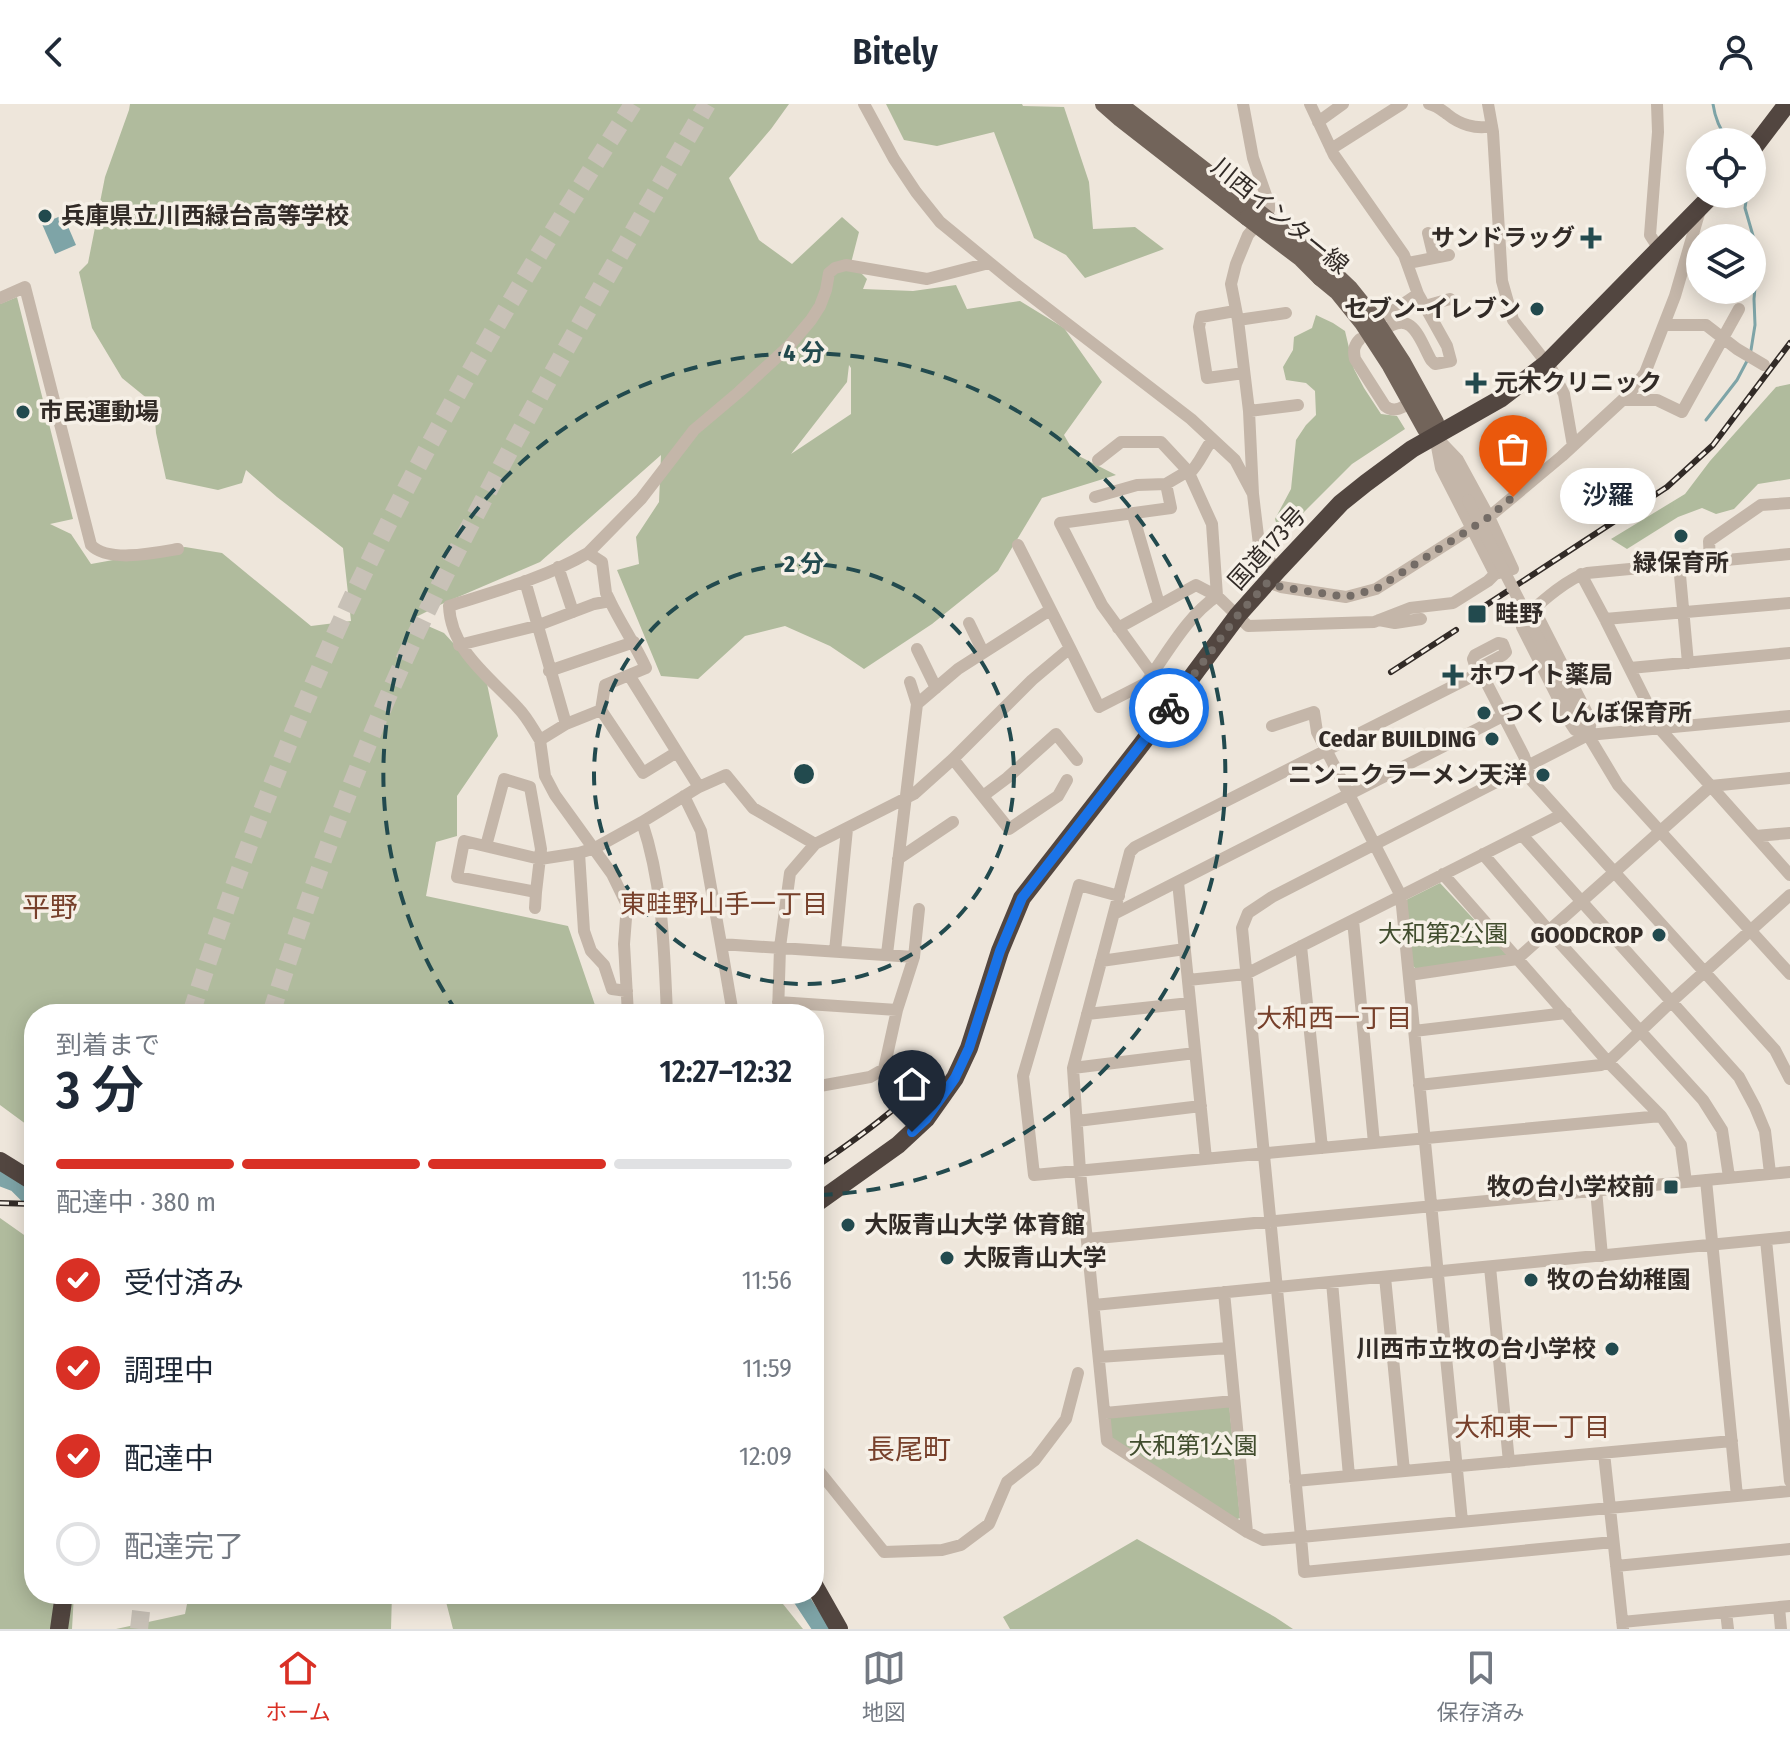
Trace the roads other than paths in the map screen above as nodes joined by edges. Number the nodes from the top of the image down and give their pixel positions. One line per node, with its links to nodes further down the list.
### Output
1 (864, 104): 25 (street)
2 (1103, 104): 20 (main road, 川西インター線)
3 (1120, 104): 20 (main road, 川西インター線)
4 (1243, 104): 33 (street)
5 (1310, 104): 13 (street)
6 (1343, 104): 13 (street)
7 (1402, 104): 17 (street)
8 (1429, 104): 14 (street)
9 (1488, 104): 14 (street)
10 (1657, 104): 22 (street)
11 (1772, 104): 15 (highway)
12 (1787, 104): 16 (highway)
13 (1318, 122): 17 (street)
14 (1492, 126): 38 (street)
15 (1755, 128)
16 (1766, 132)
17 (1331, 149): 26 (street)
18 (1694, 208): 22 (highway, 国道173号)
19 (1702, 208): 35 (street)
20 (1250, 213): 27 (main road, 川西インター線, bridge)
21 (1428, 233): 24 (street)
22 (1656, 245): 38 (highway, 国道173号)
23 (1449, 255): 24 (street)
24 (1434, 258): 26 (street)
25 (989, 263): 46 (street); 59 (street)
26 (1408, 263): 30 (street)
27 (1324, 272): 34 (main road, 川西インター線); 42 (main road, 川西インター線)
28 (0, 298): 58 (street)
29 (1450, 299): 30 (street)
30 (1422, 300): 34 (street); 34 (street)
31 (1739, 309): 36 (street)
32 (1286, 313): 33 (street)
33 (1237, 316): 40 (street); 40 (street)
34 (1385, 323): 45 (main road, 川西インター線)
35 (1664, 325): 36 (street); 41 (street)
36 (1722, 338): 39 (street); 41 (street)
37 (1360, 339): 42 (street)
38 (1542, 360): 45 (highway, 国道173号); 47 (street)
39 (1764, 365)
40 (1244, 373): 44 (street)
41 (1623, 400): 47 (street)
42 (1410, 403): 45 (main road, 川西インター線)
43 (1298, 405): 44 (street)
44 (1249, 411): 51 (street)
45 (1432, 429): 55 (street); 56 (street); 64 (highway, 国道173号); 104 (street, bridge)
46 (1212, 440): 49 (street); 51 (street)
47 (1573, 446): 55 (street)
48 (1098, 460): 49 (street)
49 (1189, 473): 50 (street); 68 (street)
50 (1166, 484): 52 (street); 54 (street)
51 (1253, 494): 64 (street)
52 (1095, 497)
53 (1790, 503): 61 (street)
54 (1133, 515): 71 (street); 82 (street)
55 (1489, 517): 56 (street); 65 (street)
56 (1471, 527): 64 (street); 65 (street)
57 (1018, 545): 73 (street)
58 (178, 549)
59 (588, 553): 63 (street); 69 (street)
60 (1790, 554): 61 (street)
61 (1710, 561): 62 (street)
62 (1679, 564): 66 (street); 76 (street)
63 (558, 567): 67 (street); 74 (street)
64 (1272, 571): 75 (highway, 国道173号)
65 (1495, 574): 79 (street)
66 (1581, 574): 72 (street); 78 (street)
67 (525, 581): 81 (street); 84 (street)
68 (1217, 596): 71 (street); 75 (street); 93 (street)
69 (610, 601): 74 (street); 83 (street)
70 (1790, 603): 76 (street)
71 (1159, 604): 82 (street)
72 (1534, 609): 104 (street); 104 (street)
73 (1050, 610): 85 (street); 87 (street)
74 (573, 612): 81 (street)
75 (1235, 612): 79 (street); 201 (highway, 国道173号); 203 (highway, 国道173号)
76 (1683, 612): 78 (street); 89 (street)
77 (1421, 619): 79 (street)
78 (1605, 619): 90 (street)
79 (1379, 620)
80 (969, 623): 87 (street)
81 (536, 626): 84 (street); 91 (street)
82 (1118, 628): 93 (street)
83 (634, 642): 91 (street); 94 (street)
84 (459, 645): 105 (street)
85 (1070, 648): 93 (street); 108 (street)
86 (917, 649): 96 (street)
87 (983, 652): 96 (street)
88 (1790, 653): 89 (street)
89 (1688, 663): 90 (street)
90 (1630, 668): 103 (street)
91 (549, 671): 101 (street)
92 (1478, 671): 92 (street); 99 (street); 106 (street)
93 (1152, 674)
94 (629, 675): 98 (street); 107 (street)
95 (910, 682): 97 (street)
96 (936, 688): 97 (street)
97 (917, 704): 118 (street)
98 (601, 710): 101 (street); 107 (street)
99 (1503, 716): 110 (street); 115 (street)
100 (1790, 716): 103 (street)
101 (566, 724): 105 (street)
102 (1272, 726): 106 (street)
103 (1660, 729): 104 (street); 113 (street)
104 (1588, 735): 110 (street); 123 (street)
105 (540, 740): 130 (street)
106 (1327, 749): 115 (street); 141 (street)
107 (677, 752): 114 (street)
108 (953, 759): 117 (street); 118 (street)
109 (1077, 760): 117 (street)
110 (1526, 766): 119 (street); 127 (street)
111 (1790, 778): 113 (street)
112 (1067, 780): 117 (street)
113 (1711, 786): 123 (street); 126 (street)
114 (699, 787): 116 (street); 128 (street)
115 (1349, 793): 127 (street); 138 (street)
116 (684, 796): 120 (street); 150 (street)
117 (983, 796)
118 (904, 799): 122 (street); 134 (street)
119 (1561, 815): 125 (street); 135 (street)
120 (642, 822): 130 (street); 168 (street)
121 (953, 822): 134 (street)
122 (847, 829): 128 (street); 154 (street)
123 (1660, 830): 135 (street); 149 (street)
124 (1790, 833): 126 (street)
125 (1522, 835): 132 (street); 143 (street)
126 (1756, 836): 137 (street)
127 (1375, 843): 142 (street); 160 (street)
128 (815, 844): 152 (street)
129 (486, 846): 133 (street); 133 (street); 139 (street)
130 (595, 848): 131 (street); 164 (street)
131 (579, 853): 133 (street); 164 (street)
132 (1483, 854): 136 (street); 148 (street)
133 (540, 859): 139 (street)
134 (898, 859): 155 (street)
135 (1614, 871): 143 (street); 159 (street)
136 (1443, 874): 142 (street); 157 (street)
137 (1790, 875)
138 (1178, 882): 146 (street); 153 (street)
139 (536, 892): 144 (street)
140 (1790, 895): 149 (street)
141 (1119, 896): 146 (street); 194 (street)
142 (1401, 896): 147 (street); 162 (street)
143 (1582, 901): 148 (street); 165 (street)
144 (535, 908)
145 (919, 909): 156 (street)
146 (1114, 914): 158 (street)
147 (1353, 920): 151 (street); 187 (street)
148 (1549, 931): 157 (street); 176 (street)
149 (1752, 932): 159 (street); 161 (street)
150 (721, 944): 152 (street); 169 (street)
151 (1301, 946): 160 (street); 188 (street)
152 (780, 947): 154 (street); 170 (street)
153 (1185, 949): 158 (street); 163 (street)
154 (835, 951): 155 (street)
155 (887, 954): 156 (street)
156 (914, 957): 172 (street)
157 (1517, 959): 162 (street); 173 (street)
158 (1101, 961): 174 (street)
159 (1705, 973): 165 (street); 180 (street)
160 (1246, 974): 163 (street); 190 (street)
161 (1790, 974)
162 (1409, 975): 175 (street)
163 (1188, 980): 166 (street)
164 (627, 991): 167 (street)
165 (1672, 1001): 176 (street); 196 (street)
166 (1190, 1003): 174 (street); 177 (street)
167 (628, 1004)
168 (666, 1004)
169 (731, 1004)
170 (778, 1004)
171 (824, 1009): 172 (street)
172 (897, 1010): 181 (street)
173 (1566, 1013): 175 (street); 178 (street)
174 (1087, 1014): 179 (street)
175 (1414, 1031): 182 (street)
176 (1641, 1031): 178 (street); 198 (street)
177 (1195, 1053): 179 (street); 183 (street)
178 (1608, 1062): 182 (street); 184 (street)
179 (1073, 1068): 185 (street)
180 (1790, 1079)
181 (824, 1085)
182 (1419, 1085): 186 (street)
183 (1201, 1106): 185 (street); 191 (street)
184 (1661, 1116): 186 (street); 200 (street)
185 (1077, 1121): 194 (street)
186 (1424, 1138): 187 (street); 204 (street)
187 (1374, 1143): 188 (street)
188 (1322, 1148): 190 (street)
189 (0, 1150): 193 (highway)
190 (1264, 1154): 191 (street); 205 (street)
191 (1206, 1159): 194 (street)
192 (0, 1161): 197 (highway)
193 (24, 1164)
194 (1080, 1171): 207 (street)
195 (1790, 1172): 196 (street)
196 (1770, 1173): 198 (street)
197 (24, 1176)
198 (1729, 1177): 199 (street)
199 (1706, 1180): 200 (street); 209 (street)
200 (1686, 1182): 202 (street)
201 (824, 1185)
202 (1596, 1190): 204 (street); 210 (street)
203 (824, 1198)
204 (1431, 1206): 205 (street); 212 (street)
205 (1271, 1221): 207 (street); 215 (street)
206 (1790, 1237): 208 (street)
207 (1087, 1239): 217 (street)
208 (1766, 1240): 209 (street); 231 (street)
209 (1713, 1245): 210 (street); 223 (street)
210 (1602, 1256): 211 (street)
211 (1490, 1267): 212 (street); 225 (street)
212 (1437, 1272): 213 (street); 226 (street)
213 (1385, 1277): 214 (street); 227 (street)
214 (1332, 1282): 215 (street); 228 (street)
215 (1277, 1287): 216 (street); 230 (street)
216 (1224, 1292): 217 (street); 218 (street)
217 (1094, 1305): 219 (street)
218 (1229, 1348): 219 (street); 221 (street)
219 (1099, 1357): 222 (street)
220 (1078, 1373): 229 (street)
221 (1234, 1401): 222 (street); 236 (street)
222 (1105, 1413): 236 (street)
223 (1732, 1441): 224 (street); 233 (street)
224 (1604, 1453): 225 (street); 234 (street)
225 (1509, 1462): 226 (street)
226 (1456, 1466): 227 (street); 235 (street)
227 (1404, 1471): 228 (street)
228 (1349, 1476): 230 (street)
229 (824, 1477)
230 (1295, 1481): 237 (street)
231 (1790, 1481)
232 (1790, 1491): 233 (street)
233 (1737, 1496): 234 (street)
234 (1610, 1509): 235 (street); 238 (street)
235 (1462, 1521): 237 (street)
236 (1247, 1532): 237 (street)
237 (1301, 1537): 238 (street)
238 (1613, 1542): 240 (street)
239 (1790, 1549): 240 (street)
240 (1616, 1566): 246 (street)
241 (824, 1603): 248 (highway)
242 (63, 1604): 247 (highway)
243 (1784, 1606): 244 (street); 250 (street)
244 (1726, 1612): 245 (street); 249 (street)
245 (1674, 1623): 246 (street)
246 (1622, 1625)
247 (59, 1629)
248 (839, 1629)
249 (1728, 1629)
250 (1781, 1629)

